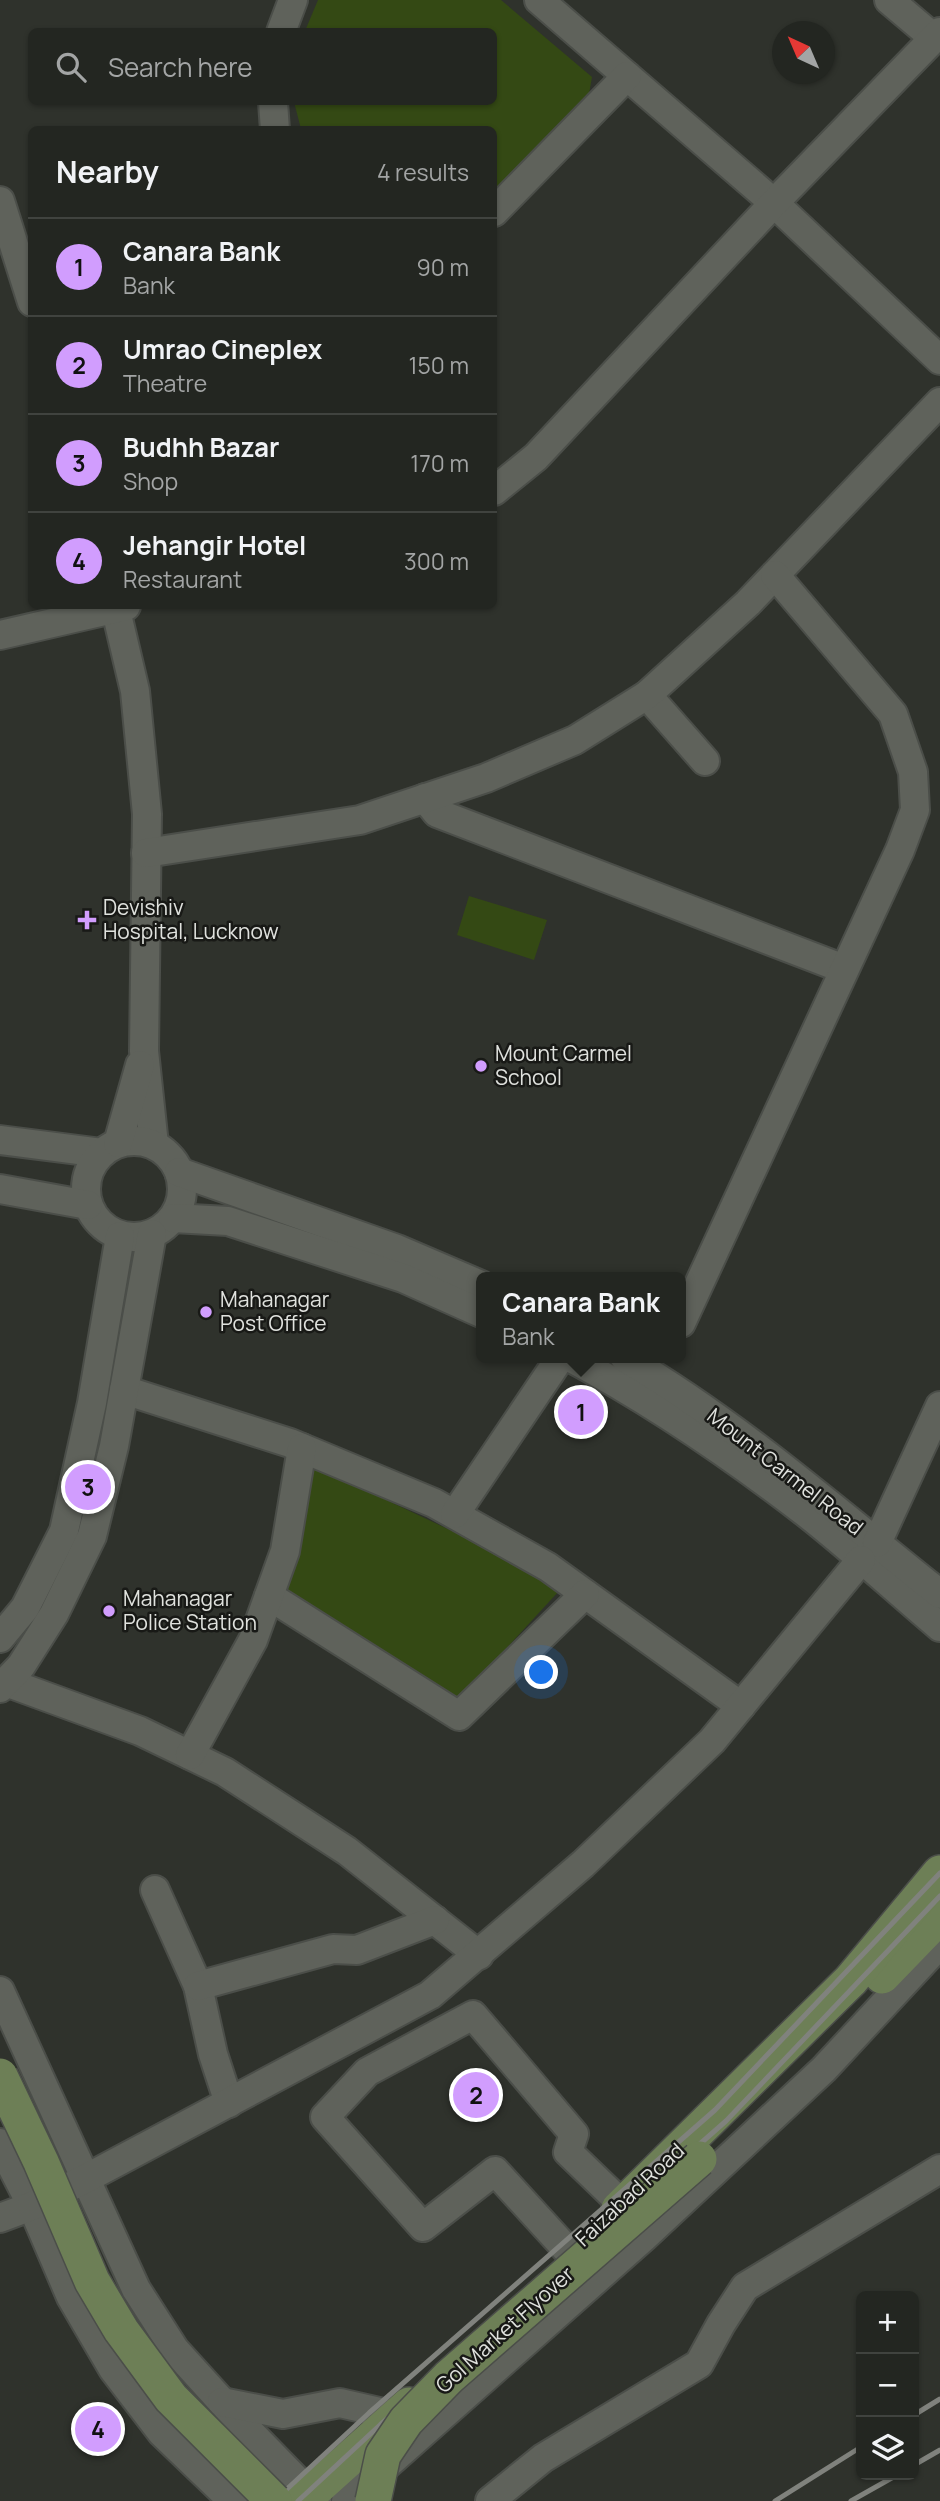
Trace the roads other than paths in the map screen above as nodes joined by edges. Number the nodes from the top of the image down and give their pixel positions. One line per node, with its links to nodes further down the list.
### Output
1 (293, 0): 4 (street)
2 (539, 0): 6 (street)
3 (889, 0): 5 (street)
4 (282, 28)
5 (937, 35): 10 (street)
6 (627, 76): 10 (street); 11 (street)
7 (273, 105): 8 (street)
8 (275, 126)
9 (0, 201): 12 (street)
10 (774, 203): 13 (street); 15 (street)
11 (497, 209)
12 (28, 289)
13 (939, 357)
14 (940, 402): 16 (street)
15 (497, 489)
16 (775, 575): 20 (street); 24 (street)
17 (107, 609): 19 (street)
18 (120, 609): 23 (street)
19 (0, 635)
20 (647, 695): 21 (street); 22 (street)
21 (705, 761)
22 (425, 798): 23 (street); 24 (street)
23 (146, 853): 25 (street)
24 (844, 970): 36 (street)
25 (144, 1051): 27 (street); 28 (street)
26 (0, 1140): 28 (street)
27 (154, 1145): 28 (street); 29 (street)
28 (110, 1148): 31 (street)
29 (179, 1172): 32 (street); 34 (street)
30 (0, 1189): 31 (street)
31 (88, 1205): 33 (street)
32 (162, 1226): 33 (street); 35 (street); 41 (street)
33 (120, 1236): 50 (street)
34 (476, 1283)
35 (476, 1310)
36 (686, 1312)
37 (558, 1363): 44 (street)
38 (580, 1363): 40 (street)
39 (632, 1363): 40 (street)
40 (655, 1378): 45 (street)
41 (124, 1390): 43 (street); 51 (street)
42 (940, 1406): 45 (street)
43 (302, 1448): 44 (street); 48 (street)
44 (455, 1514): 46 (street)
45 (869, 1551): 47 (street, Mount Carmel Road); 49 (street); 52 (street)
46 (585, 1594): 48 (street); 52 (street)
47 (940, 1594)
48 (269, 1596): 53 (street)
49 (940, 1627)
50 (0, 1638)
51 (3, 1685): 53 (street)
52 (741, 1706): 59 (street)
53 (190, 1755): 57 (street)
54 (940, 1873): 69 (main road, Faizabad Road)
55 (155, 1890): 60 (street)
56 (940, 1916): 79 (main road, Gol Market Flyover, bridge)
57 (435, 1920): 59 (street); 60 (street)
58 (940, 1944): 78 (street, Faizabad Road)
59 (479, 1955): 62 (street)
60 (198, 1986): 65 (street)
61 (0, 1991): 68 (street)
62 (430, 1995): 63 (street); 65 (street)
63 (451, 2027): 69 (street); 72 (street)
64 (0, 2076): 77 (main road, bridge)
65 (229, 2103): 68 (street)
66 (0, 2143): 70 (street)
67 (940, 2169): 80 (street)
68 (85, 2179): 70 (street); 73 (street)
69 (623, 2205): 72 (main road, Faizabad Road)
70 (32, 2206): 71 (street); 76 (street)
71 (0, 2218)
72 (569, 2252): 74 (main road, Faizabad Road)
73 (222, 2402): 74 (street); 75 (street)
74 (397, 2416): 75 (main road, Faizabad Road)
75 (310, 2499)
76 (233, 2501)
77 (274, 2501)
78 (346, 2501)
79 (373, 2501)
80 (489, 2501)

